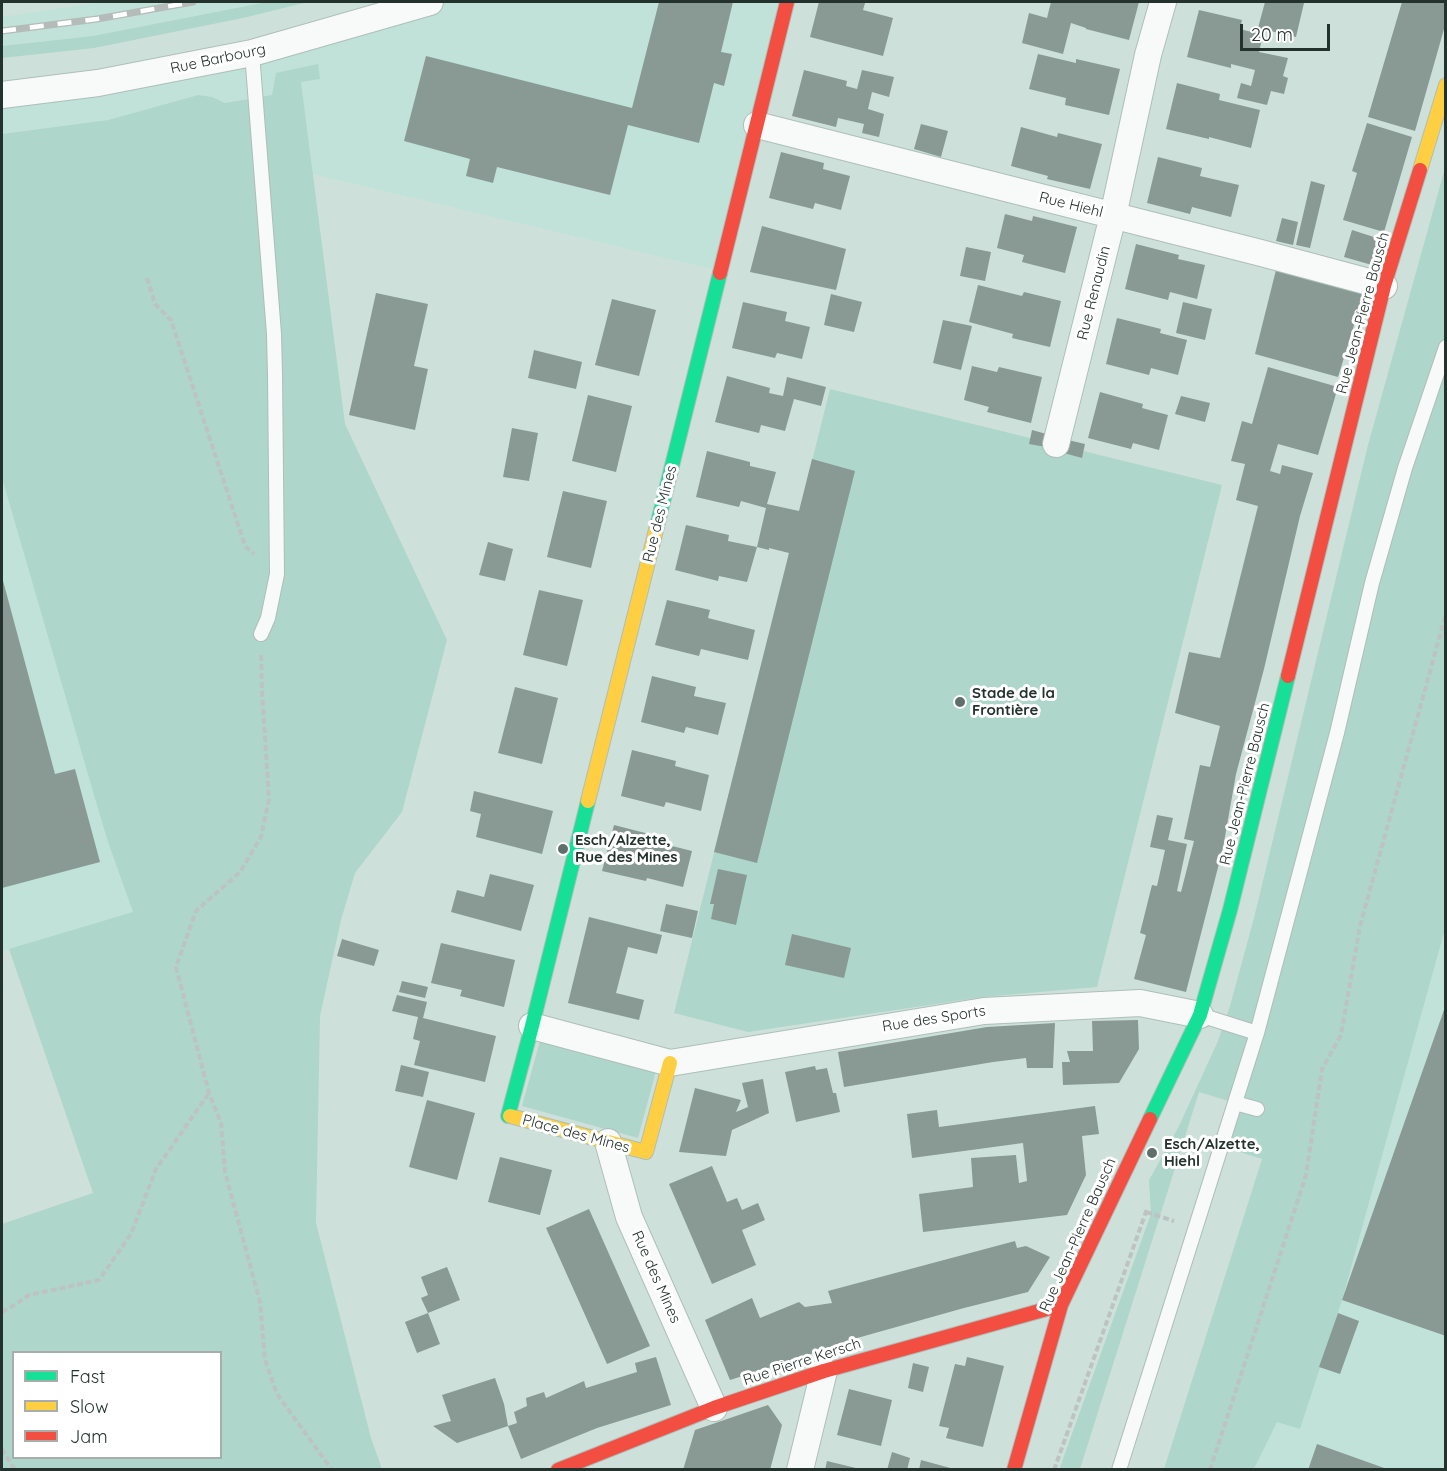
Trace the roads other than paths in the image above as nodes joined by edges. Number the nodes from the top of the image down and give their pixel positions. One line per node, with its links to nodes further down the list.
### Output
1 (430, 2): 4 (street, Rue Barbourg)
2 (787, 2): 7 (street, Rue des Mines)
3 (1163, 2): 8 (street, Rue Renaudin)
4 (252, 53): 6 (street, Rue Barbourg); 12 (lane)
5 (1446, 85): 9 (street, Rue Jean-Pierre Bausch)
6 (2, 95)
7 (757, 125): 8 (street, Rue Hiehl); 14 (street, Rue des Mines)
8 (1113, 216): 9 (street, Rue Hiehl); 11 (street, Rue Renaudin)
9 (1384, 286): 13 (street, Rue Jean-Pierre Bausch)
10 (1446, 347): 15 (lane)
11 (1056, 444)
12 (261, 634)
13 (1200, 1015): 15 (lane); 16 (street, Rue des Sports); 20 (street, Rue Jean-Pierre Bausch)
14 (532, 1026): 16 (street); 19 (street, Place des Mines)
15 (1257, 1033): 17 (lane)
16 (670, 1063): 19 (street, Place des Mines)
17 (1235, 1103): 18 (lane); 26 (lane)
18 (1257, 1109)
19 (608, 1142): 22 (street, Rue des Mines)
20 (1061, 1305): 21 (street, Rue Pierre Kersch); 25 (street, Rue Jean-Pierre Bausch)
21 (824, 1371): 22 (street, Rue Pierre Kersch); 24 (street)
22 (714, 1408): 23 (street, Rue Pierre Kersch)
23 (558, 1470)
24 (800, 1470)
25 (1014, 1470)
26 (1119, 1470)

